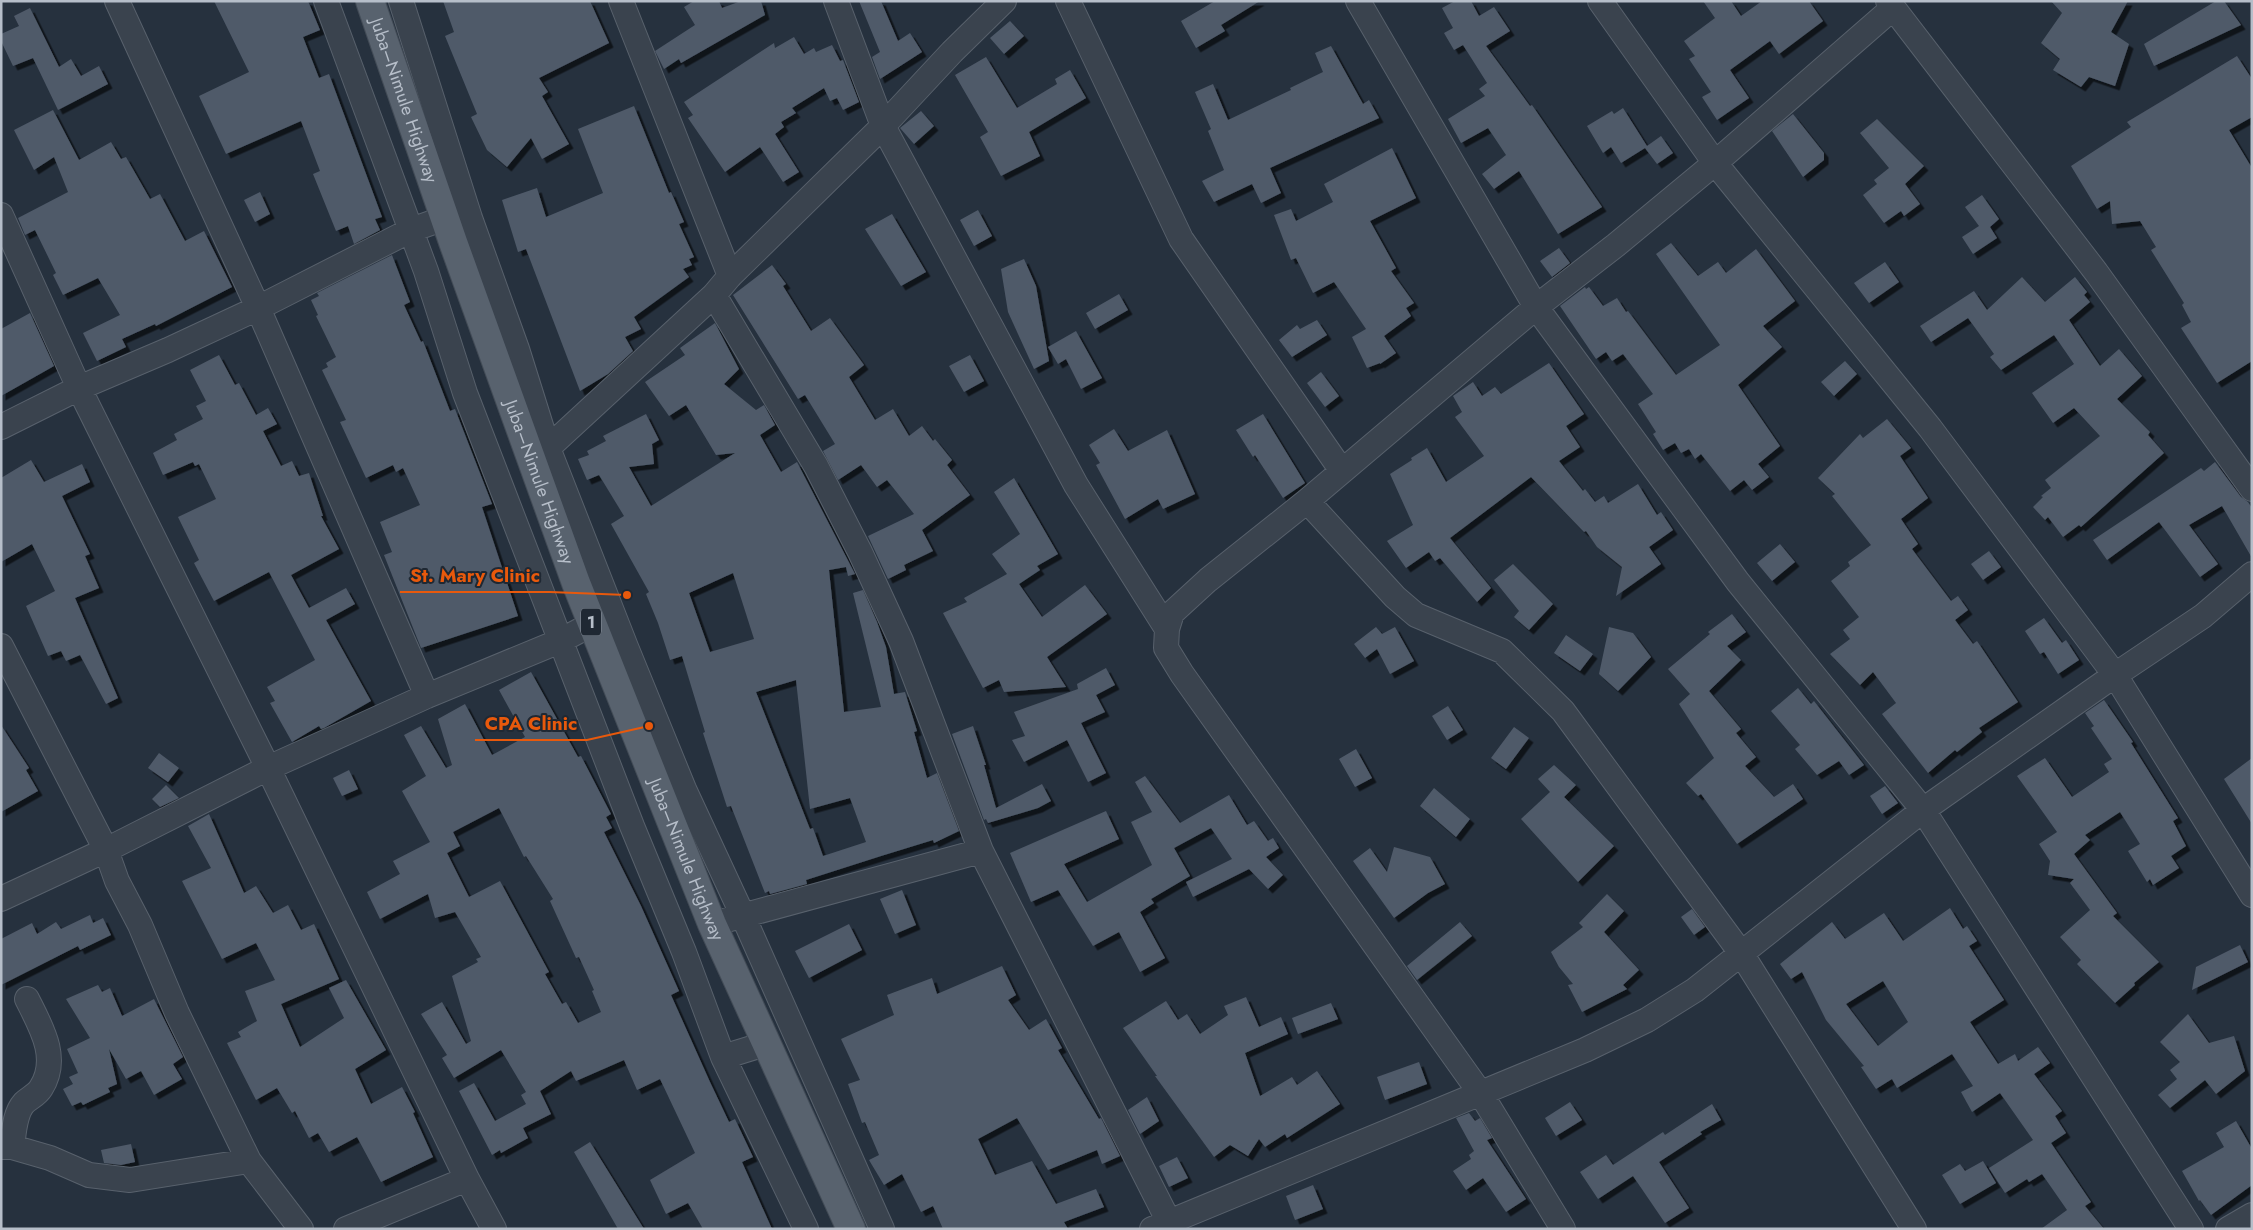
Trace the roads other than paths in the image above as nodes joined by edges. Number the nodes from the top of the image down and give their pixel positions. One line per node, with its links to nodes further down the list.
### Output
1 (118, 1): 20 (street)
2 (326, 1): 16 (street)
3 (370, 1): 15 (main road, Juba–Nimule Highway / 1)
4 (401, 1): 23 (street)
5 (621, 1): 17 (street)
6 (836, 1): 12 (street)
7 (1004, 1): 12 (street)
8 (1068, 1): 24 (street)
9 (1358, 1): 19 (street)
10 (1600, 1): 13 (street)
11 (1890, 5): 13 (street); 25 (street)
12 (883, 126): 17 (street); 29 (street)
13 (1715, 163): 19 (street); 32 (street)
14 (1, 214): 21 (street)
15 (445, 218): 16 (street); 23 (main road, Juba–Nimule Highway / 1)
16 (411, 230): 20 (street); 30 (street)
17 (730, 276): 18 (street)
18 (714, 295): 23 (street); 37 (street)
19 (1536, 307): 24 (street); 35 (street)
20 (258, 308): 21 (street); 33 (street)
21 (79, 388): 22 (street); 34 (street)
22 (1, 428)
23 (540, 458): 28 (main road, Juba–Nimule Highway / 1); 40 (street)
24 (1342, 471): 26 (street)
25 (2252, 489)
26 (1307, 501): 29 (street); 42 (street)
27 (2252, 574): 32 (street)
28 (592, 624): 30 (street); 41 (main road, Juba–Nimule Highway / 1)
29 (1167, 629): 46 (street)
30 (560, 641): 33 (street); 45 (street)
31 (1, 646): 36 (street)
32 (2115, 675): 35 (street); 38 (street)
33 (427, 696): 34 (street)
34 (268, 768): 36 (street); 49 (street)
35 (1922, 810): 42 (street); 60 (street)
36 (106, 850): 39 (street); 48 (street)
37 (981, 851): 40 (street); 51 (street)
38 (2252, 895)
39 (1, 899)
40 (743, 916): 41 (street); 57 (street)
41 (712, 924): 44 (main road, Juba–Nimule Highway / 1)
42 (1741, 953): 46 (street); 59 (street)
43 (27, 999): 47 (street)
44 (765, 1044): 45 (street); 56 (main road, Juba–Nimule Highway / 1)
45 (724, 1057): 55 (street)
46 (1481, 1094): 51 (street); 58 (street)
47 (7, 1147): 48 (street)
48 (249, 1161): 52 (street)
49 (467, 1179): 53 (street); 54 (street)
50 (2252, 1215): 61 (street)
51 (1161, 1225)
52 (300, 1229)
53 (346, 1229)
54 (494, 1229)
55 (806, 1229)
56 (851, 1229)
57 (882, 1229)
58 (1562, 1229)
59 (1914, 1229)
60 (2191, 1229)
61 (2228, 1229)

